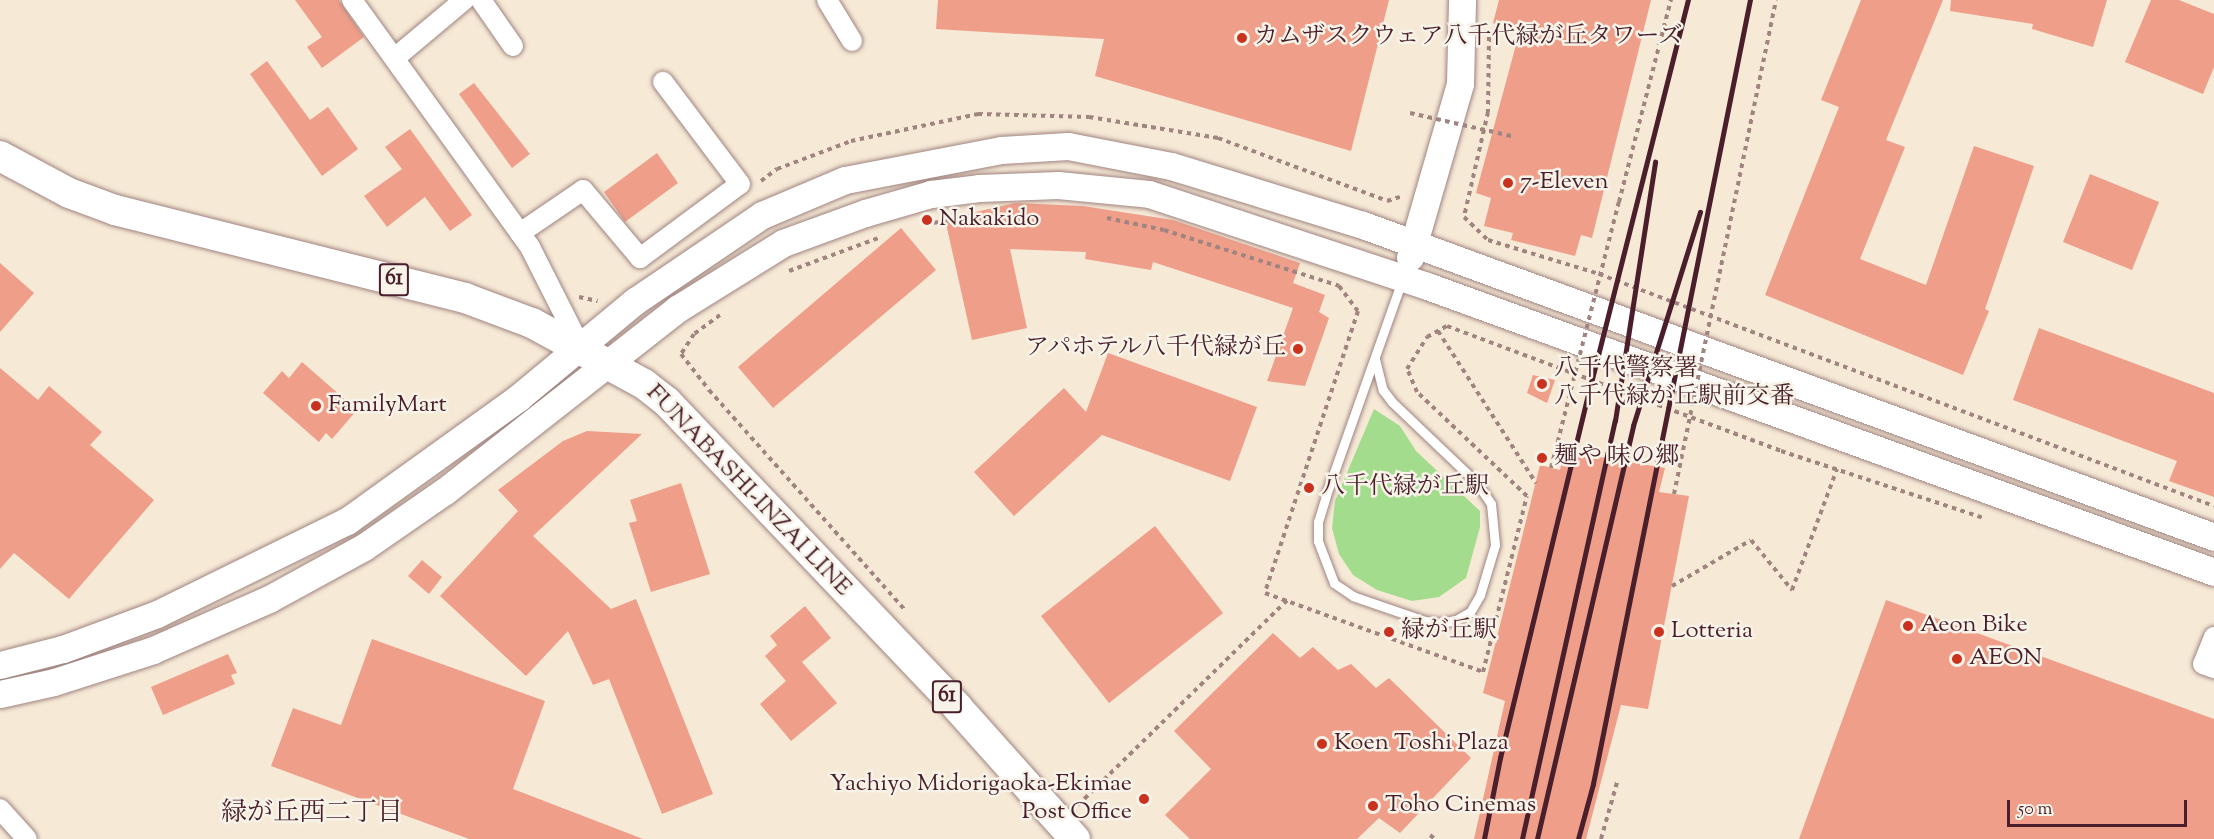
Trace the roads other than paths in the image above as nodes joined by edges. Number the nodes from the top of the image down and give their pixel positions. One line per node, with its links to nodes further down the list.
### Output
1 (352, 0): 8 (street)
2 (464, 0): 8 (street)
3 (481, 0): 7 (street)
4 (827, 0): 6 (street)
5 (1462, 0): 12 (street)
6 (852, 41)
7 (513, 46)
8 (396, 57): 11 (street)
9 (663, 81): 11 (street)
10 (0, 156): 14 (main road, FUNABASHI-INZAI LINE / 61)
11 (520, 233): 14 (street)
12 (1415, 242): 13 (street); 14 (street); 17 (street)
13 (1403, 278): 15 (lane); 16 (street); 18 (street)
14 (580, 346): 16 (main road, FUNABASHI-INZAI LINE / 61); 20 (street)
15 (1375, 359): 15 (lane)
16 (610, 363): 22 (street); 24 (main road, FUNABASHI-INZAI LINE / 61)
17 (2214, 537)
18 (2214, 572)
19 (2214, 637): 21 (street)
20 (0, 664)
21 (2214, 668)
22 (0, 694)
23 (0, 809): 25 (street)
24 (1067, 820)
25 (27, 839)

